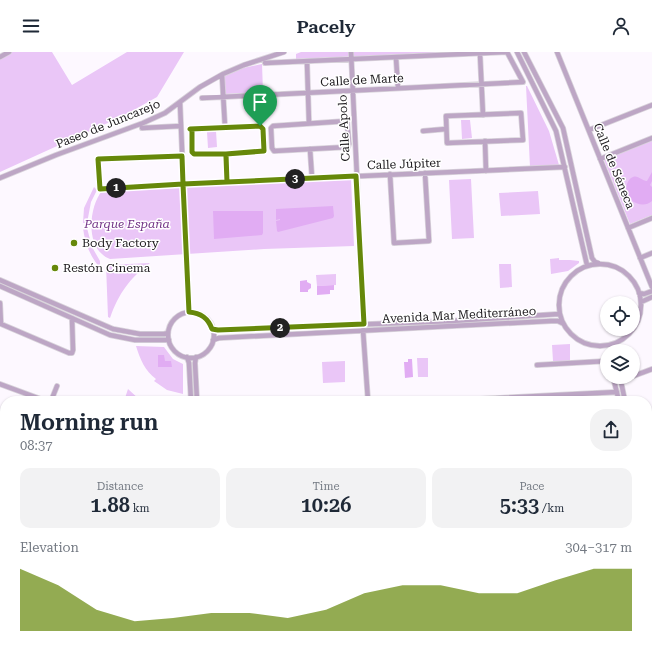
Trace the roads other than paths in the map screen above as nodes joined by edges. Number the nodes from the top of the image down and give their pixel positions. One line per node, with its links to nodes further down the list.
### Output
1 (9, 52): 9 (street)
2 (284, 52): 14 (street, Paseo de Juncarejo)
3 (351, 52): 11 (street, Calle Apolo)
4 (507, 52): 8 (street); 15 (street, Calle de Marte)
5 (517, 52): 37 (street)
6 (524, 52): 50 (street)
7 (557, 52): 29 (street, Calle de Séneca)
8 (480, 54): 10 (street); 15 (street)
9 (0, 57)
10 (396, 58): 11 (street); 16 (street)
11 (351, 60): 12 (street); 17 (street, Calle Apolo)
12 (306, 62): 13 (street); 18 (street)
13 (265, 64)
14 (222, 75): 19 (street); 21 (street, Paseo de Juncarejo)
15 (482, 84): 16 (street, Calle de Marte); 23 (street)
16 (398, 88): 17 (street, Calle de Marte)
17 (352, 90): 18 (street, Calle de Marte); 41 (street, Calle Apolo)
18 (308, 92): 19 (street, Calle de Marte); 24 (street)
19 (223, 97): 20 (street, Calle de Marte); 26 (street)
20 (202, 98)
21 (180, 103): 25 (street); 42 (street, Paseo de Juncarejo)
22 (652, 105): 29 (street)
23 (484, 114): 28 (street); 32 (street)
24 (309, 123): 33 (street); 33 (street, Calle Apolo)
25 (181, 126): 27 (street); 35 (street)
26 (225, 127): 34 (street); 34 (street)
27 (142, 128)
28 (446, 129): 30 (street); 32 (street)
29 (589, 130): 36 (street, Calle de Séneca)
30 (423, 131)
31 (652, 138): 36 (street)
32 (485, 141): 38 (street)
33 (310, 149): 43 (street)
34 (226, 154): 44 (street)
35 (182, 156): 45 (street); 45 (street, Calle Júpiter)
36 (600, 159): 47 (street, Calle de Séneca)
37 (565, 167): 38 (street, Calle Júpiter); 51 (street)
38 (486, 171): 39 (street, Calle Júpiter)
39 (425, 173): 40 (street, Calle Júpiter); 40 (street)
40 (390, 174): 41 (street, Calle Júpiter)
41 (356, 176): 43 (street, Calle Júpiter); 65 (street, Calle Apolo)
42 (0, 178)
43 (312, 178): 44 (street, Calle Júpiter)
44 (227, 182): 45 (street, Calle Júpiter)
45 (183, 184): 61 (street)
46 (652, 218): 47 (street)
47 (628, 228): 49 (street, Calle de Séneca)
48 (652, 253): 49 (street)
49 (640, 258): 54 (street, Calle de Séneca)
50 (600, 263): 51 (street); 56 (street)
51 (587, 265): 62 (street)
52 (0, 280): 68 (street)
53 (0, 286): 63 (street)
54 (652, 287)
55 (652, 292): 56 (street)
56 (639, 293): 58 (street)
57 (652, 297): 58 (street)
58 (641, 302): 60 (street)
59 (0, 303): 63 (street)
60 (640, 310)
61 (189, 312): 66 (street); 68 (street)
62 (559, 314): 64 (street); 65 (street, Avenida Mar Mediterráneo)
63 (72, 318): 70 (street)
64 (562, 323): 67 (street, Avenida Mar Mediterráneo); 73 (street)
65 (364, 324): 66 (street, Avenida Mar Mediterráneo)
66 (212, 329): 71 (street)
67 (363, 330): 71 (street, Avenida Mar Mediterráneo); 90 (street)
68 (168, 332): 70 (street)
69 (625, 336): 72 (street)
70 (169, 340): 74 (street)
71 (213, 340): 75 (street)
72 (612, 344)
73 (600, 348)
74 (187, 357): 75 (street); 88 (street)
75 (196, 357): 89 (street)
76 (600, 361): 77 (street)
77 (537, 365)
78 (652, 369): 79 (street)
79 (640, 373)
80 (0, 384): 86 (street)
81 (615, 384): 84 (street)
82 (621, 384): 93 (street)
83 (58, 386): 87 (street)
84 (617, 392): 85 (street); 92 (street)
85 (582, 394): 91 (street)
86 (32, 396)
87 (53, 396)
88 (191, 396)
89 (197, 396)
90 (368, 396)
91 (553, 396)
92 (618, 396)
93 (624, 396)

